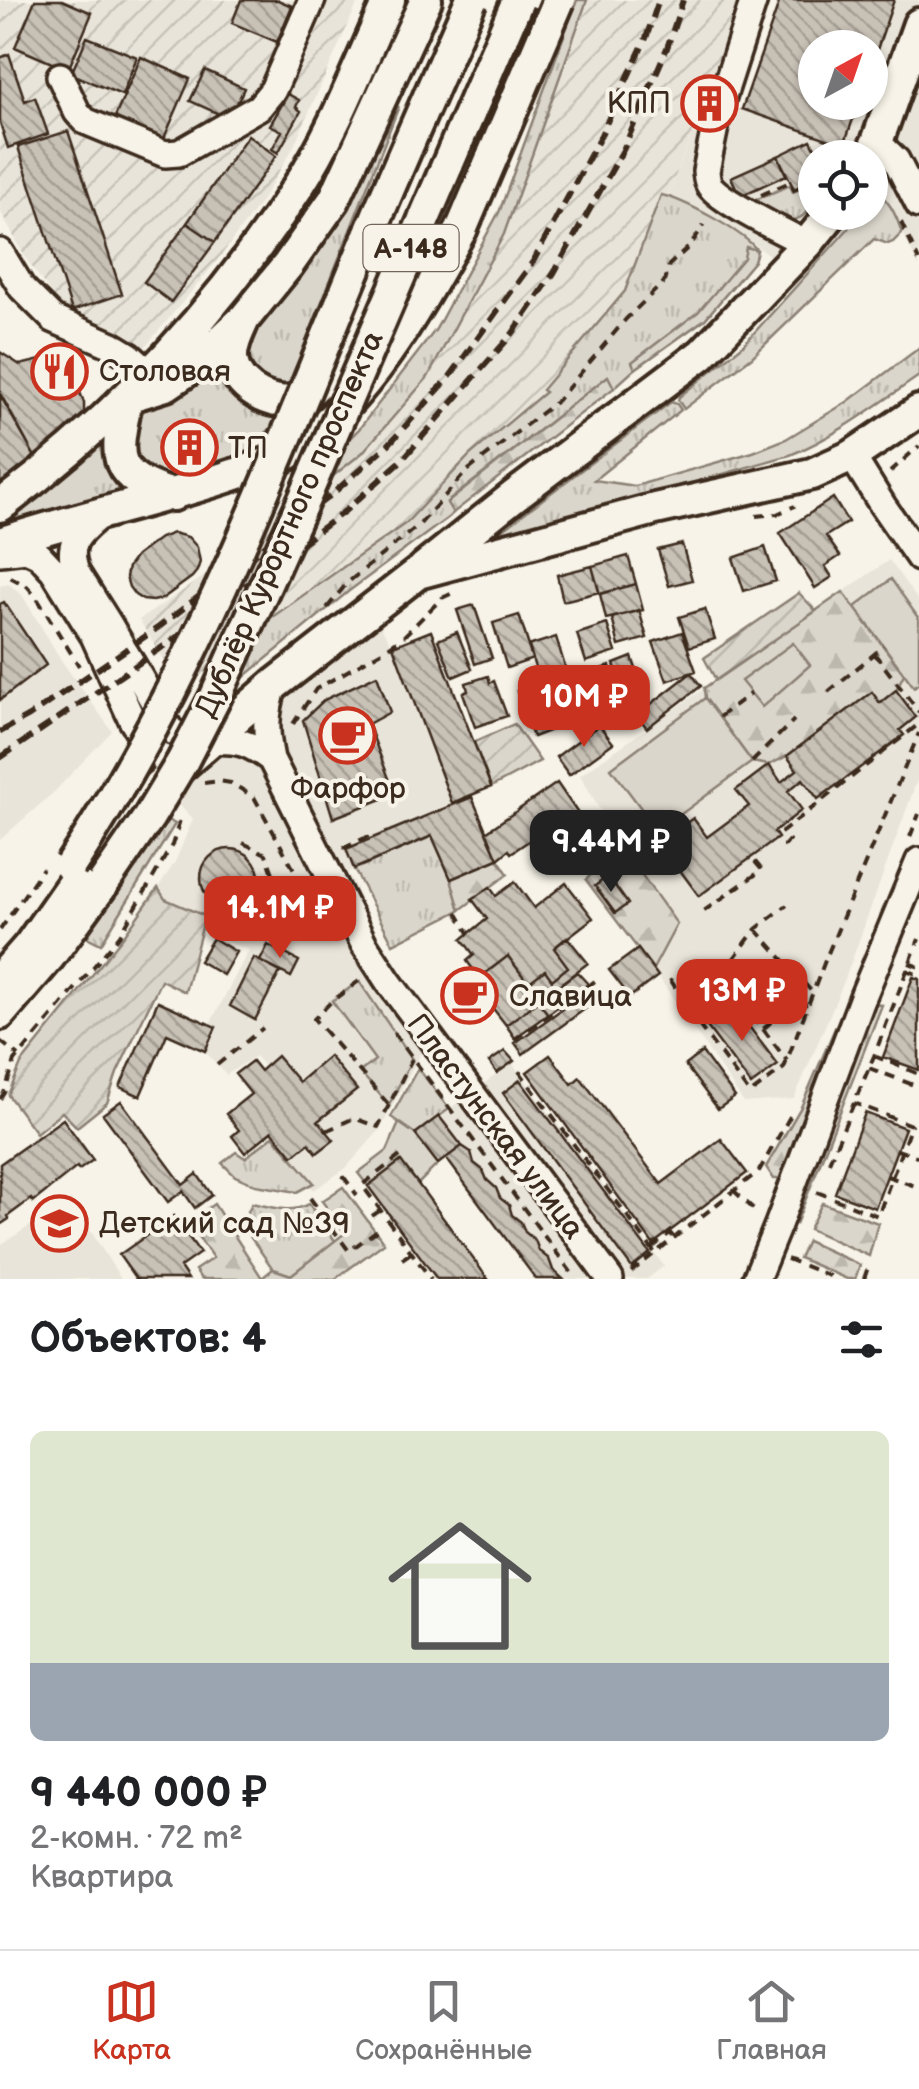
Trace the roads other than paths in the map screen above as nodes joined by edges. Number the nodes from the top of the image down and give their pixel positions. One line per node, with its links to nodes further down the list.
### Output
1 (312, 0): 10 (street)
2 (388, 0): 19 (main road)
3 (426, 0): 17 (main road, А-148)
4 (472, 0): 38 (main road, Дублёр Курортного проспекта / А-148, bridge)
5 (495, 0): 18 (main road, А-148)
6 (518, 0): 40 (main road, Дублёр Курортного проспекта / А-148, bridge)
7 (559, 0): 22 (main road, А-148, bridge)
8 (754, 0): 15 (street)
9 (919, 24): 11 (main road)
10 (60, 76)
11 (877, 140)
12 (888, 157): 13 (street)
13 (916, 192)
14 (819, 230): 15 (main road)
15 (808, 244): 30 (main road)
16 (0, 252): 19 (street)
17 (244, 319): 18 (main road, А-148); 20 (main road, А-148)
18 (334, 362): 22 (main road, А-148)
19 (150, 374): 20 (main road)
20 (127, 396): 24 (main road); 25 (main road)
21 (919, 411): 23 (main road)
22 (295, 450): 24 (main road, А-148)
23 (852, 456): 29 (street); 30 (main road)
24 (173, 495): 26 (main road)
25 (0, 506)
26 (106, 510): 27 (main road); 32 (street)
27 (0, 543)
28 (0, 552): 33 (street)
29 (919, 558)
30 (418, 573): 31 (main road)
31 (274, 686): 32 (main road); 34 (street)
32 (209, 742): 34 (street); 35 (main road)
33 (148, 745): 35 (street); 36 (street)
34 (270, 760): 41 (street, Пластунская улица)
35 (180, 766): 36 (main road)
36 (142, 800): 39 (main road)
37 (912, 856): 42 (street)
38 (0, 956)
39 (0, 980)
40 (0, 1014)
41 (620, 1276)
42 (756, 1279)

